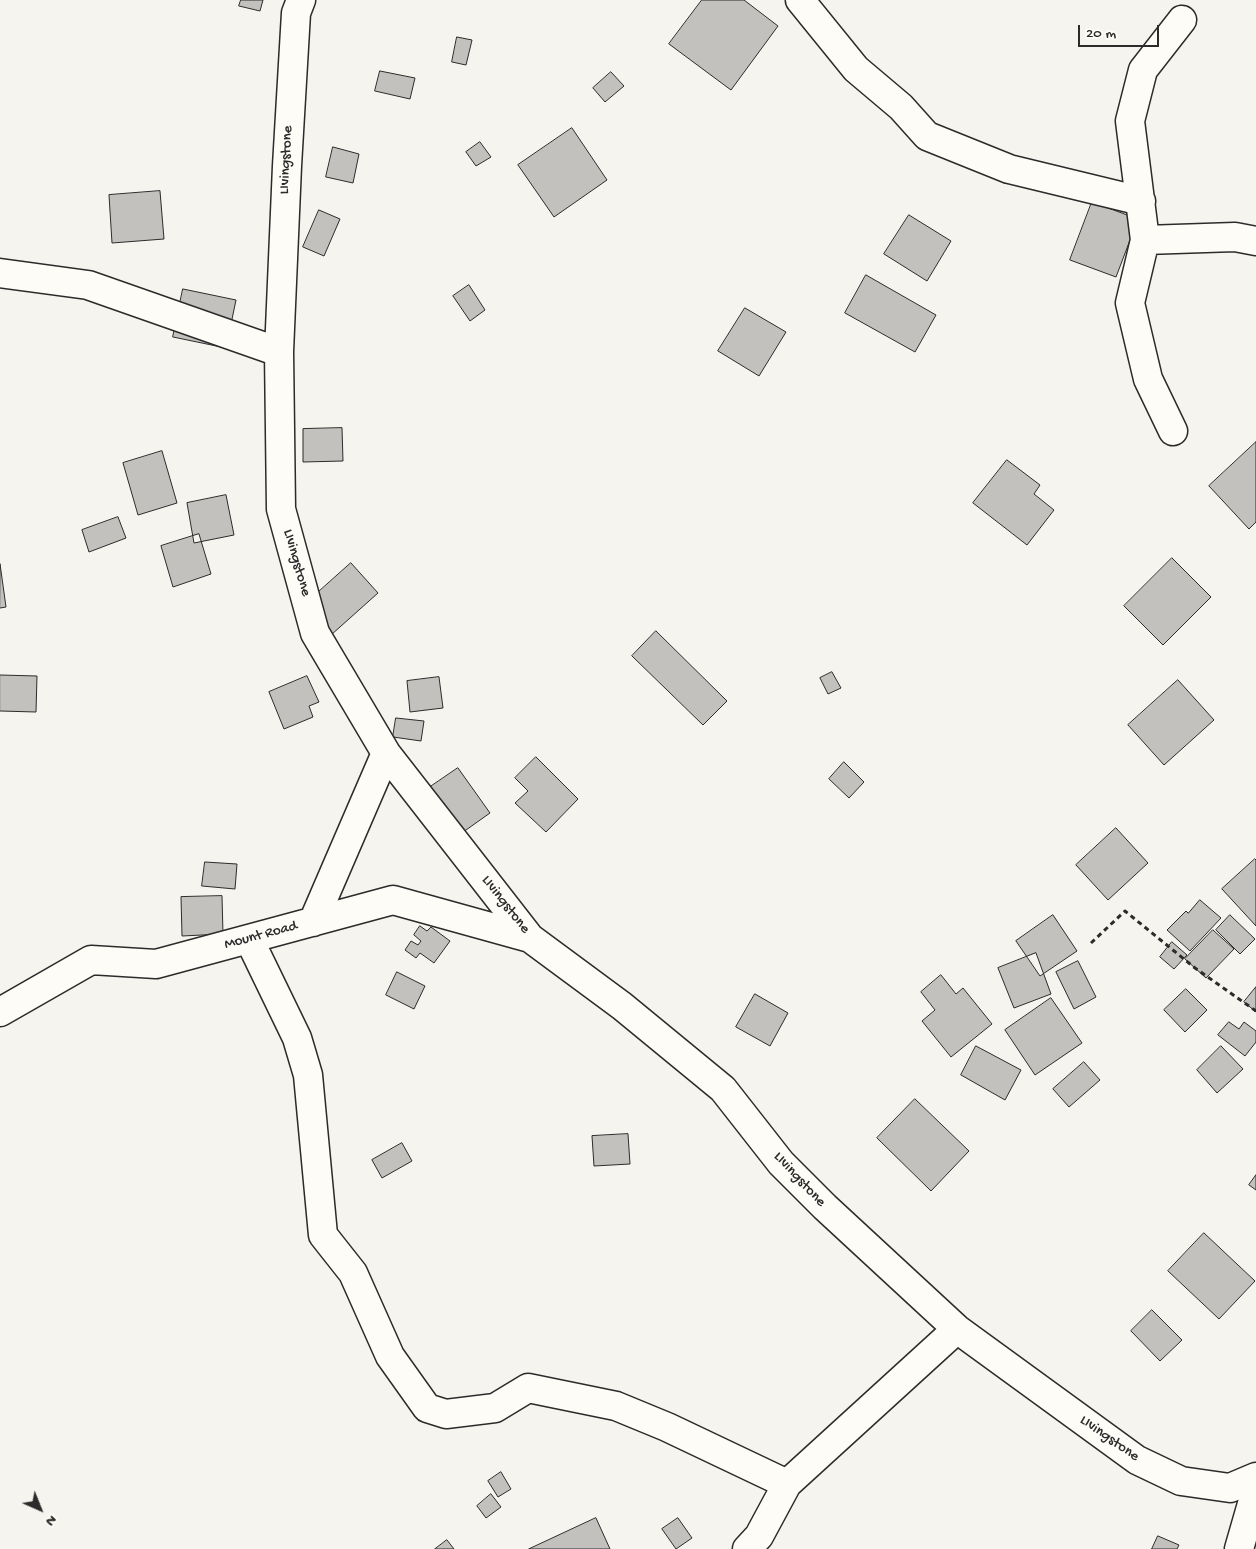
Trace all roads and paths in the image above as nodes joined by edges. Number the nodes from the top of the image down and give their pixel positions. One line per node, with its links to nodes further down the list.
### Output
1 (301, 0): 8 (street, LIvingstone)
2 (800, 0): 4 (street)
3 (1182, 20): 4 (street)
4 (1141, 200): 5 (street)
5 (1145, 240): 6 (street); 9 (street)
6 (1256, 241)
7 (0, 273): 8 (street)
8 (279, 352): 10 (street, LIvingstone)
9 (1173, 431)
10 (386, 753): 11 (street); 12 (street, LIvingstone)
11 (313, 922): 12 (street, Mount Road); 13 (street, Mount Road)
12 (530, 938): 17 (street, LIvingstone)
13 (250, 939): 16 (street, Mount Road); 19 (street)
14 (1092, 943): 15 (path)
15 (1256, 1011)
16 (0, 1012)
17 (957, 1329): 18 (street, LIvingstone); 19 (street)
18 (1256, 1477)
19 (788, 1484): 21 (street)
20 (1256, 1490): 22 (street)
21 (747, 1549)
22 (1239, 1549)

